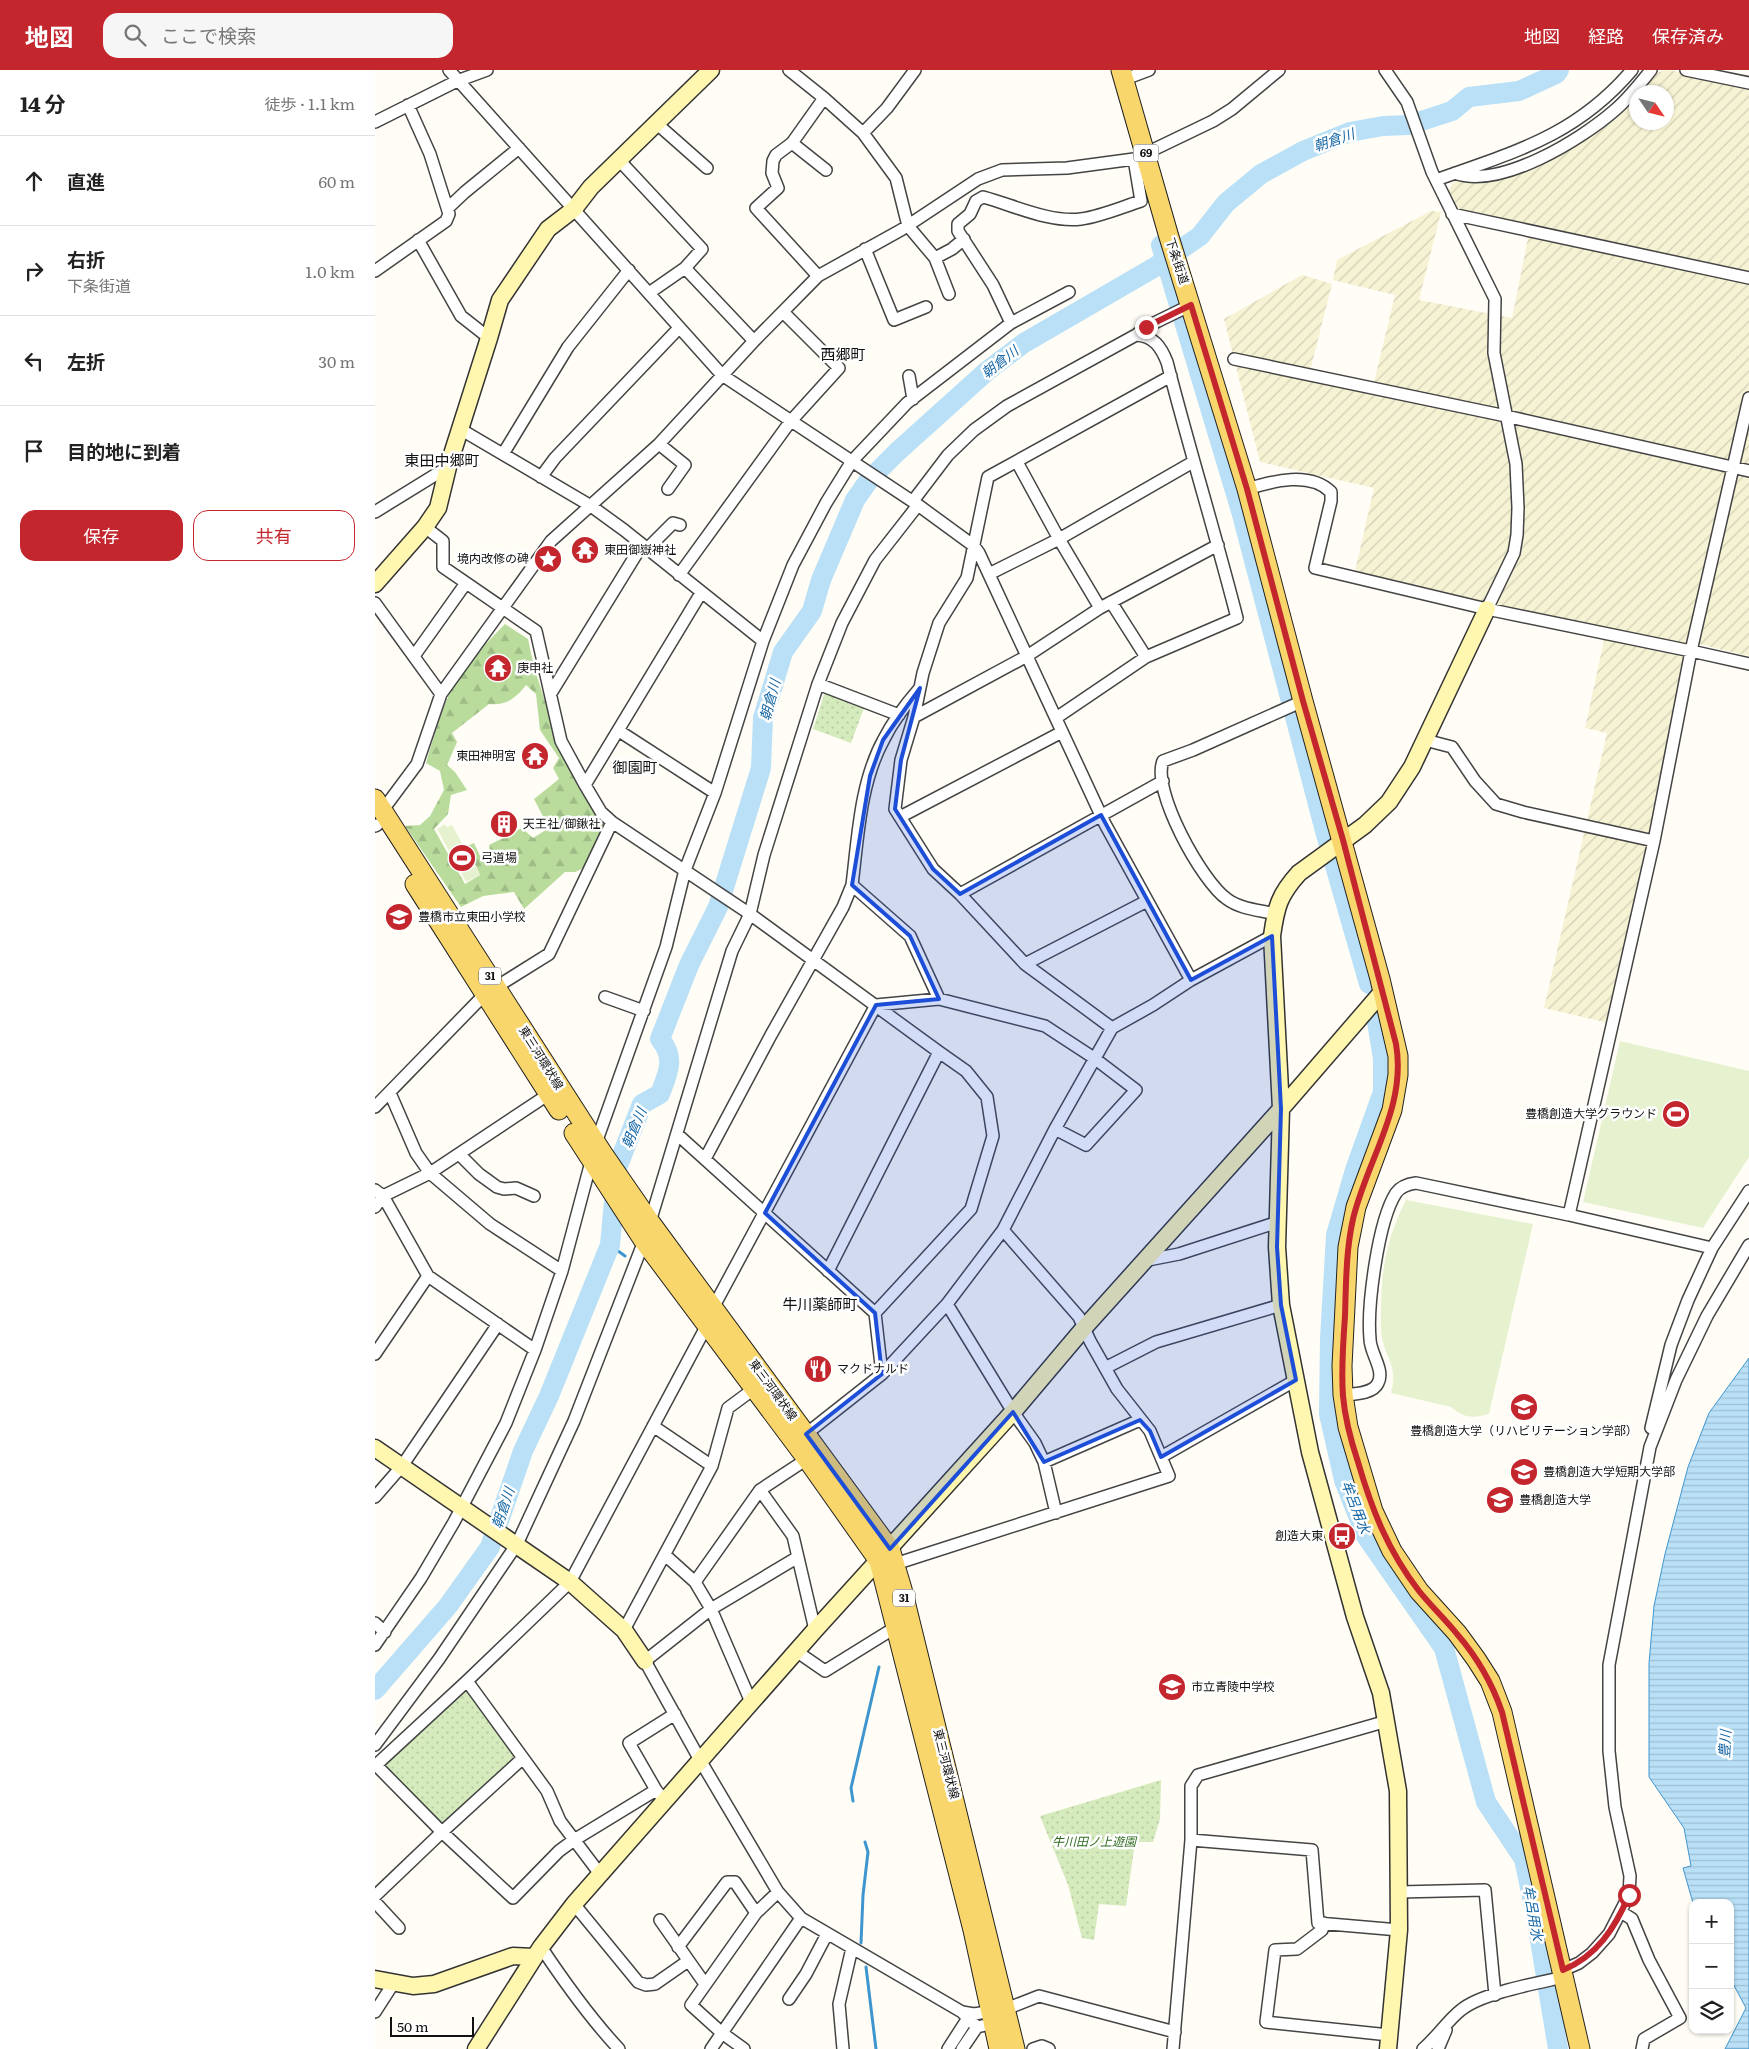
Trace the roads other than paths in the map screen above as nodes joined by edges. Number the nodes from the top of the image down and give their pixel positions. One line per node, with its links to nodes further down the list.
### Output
1 (449, 70): 13 (street)
2 (487, 70): 13 (street)
3 (711, 70): 18 (street)
4 (789, 70): 15 (street)
5 (915, 70): 19 (street)
6 (1149, 70): 12 (street)
7 (1385, 70): 27 (street)
8 (1631, 70): 26 (street)
9 (1651, 70): 26 (street)
10 (1686, 70): 14 (street)
11 (1277, 71): 22 (street)
12 (1123, 74): 22 (main road, 下条街道 / 69)
13 (457, 81): 16 (street); 21 (street)
14 (1749, 84)
15 (824, 98): 19 (street); 20 (street)
16 (408, 105): 17 (street); 28 (street)
17 (376, 120)
18 (657, 123): 23 (street); 24 (street)
19 (863, 133): 31 (street)
20 (792, 143): 25 (street); 39 (street)
21 (519, 148): 28 (street); 29 (street)
22 (1140, 156): 31 (street); 32 (street); 45 (main road, 下条街道 / 69)
23 (619, 160): 29 (street); 36 (street)
24 (707, 168)
25 (826, 170)
26 (1455, 173): 27 (street)
27 (1434, 176): 30 (street)
28 (448, 208): 33 (street)
29 (575, 209): 37 (street); 50 (street)
30 (1452, 214): 40 (street); 58 (street)
31 (908, 226): 34 (street); 35 (street)
32 (964, 239): 35 (street); 47 (street)
33 (419, 240): 38 (street); 50 (street)
34 (865, 248): 39 (street); 44 (street)
35 (935, 258): 43 (street)
36 (685, 268): 42 (street); 51 (street)
37 (629, 270): 42 (street); 62 (street)
38 (375, 271)
39 (817, 276): 46 (street)
40 (1749, 278)
41 (1069, 292): 47 (street)
42 (649, 293): 48 (street)
43 (949, 294)
44 (926, 307)
45 (1186, 308): 49 (street); 71 (main road, 下条街道 / 69)
46 (783, 312): 51 (street); 59 (street)
47 (1011, 323): 57 (street)
48 (679, 328): 53 (street); 69 (street)
49 (1136, 335): 55 (street); 72 (street)
50 (489, 338): 60 (street)
51 (754, 341): 53 (street)
52 (1234, 358): 58 (street)
53 (722, 375): 59 (street); 61 (street)
54 (909, 376): 57 (street)
55 (1171, 376): 63 (street); 64 (street)
56 (1749, 398): 67 (street)
57 (913, 399): 65 (street)
58 (1506, 416): 67 (street); 90 (street)
59 (790, 422): 65 (street); 82 (street)
60 (460, 429): 62 (street); 66 (street)
61 (659, 444): 70 (street); 73 (street)
62 (503, 454): 69 (street)
63 (1017, 462): 77 (street); 79 (street)
64 (1193, 462): 77 (street); 78 (street)
65 (855, 464): 72 (street); 91 (street)
66 (448, 467): 74 (street); 76 (street)
67 (1733, 468): 68 (street); 92 (street)
68 (1749, 471)
69 (541, 477): 73 (street)
70 (668, 489)
71 (1247, 489): 90 (street); 101 (main road, 下条街道 / 69)
72 (913, 501): 79 (street); 97 (street)
73 (591, 506): 80 (street); 88 (street)
74 (375, 512)
75 (680, 525): 80 (street)
76 (425, 527): 83 (street); 84 (street)
77 (1059, 538): 81 (street); 89 (street)
78 (1218, 544): 86 (street); 95 (street)
79 (974, 546): 81 (street); 98 (street)
80 (644, 547): 82 (street); 99 (street)
81 (989, 574): 94 (street)
82 (679, 575): 85 (street)
83 (466, 583): 88 (street); 93 (street)
84 (375, 584)
85 (701, 593): 91 (street); 105 (street)
86 (1111, 602): 89 (street); 95 (street)
87 (375, 603): 93 (street)
88 (503, 608): 99 (street); 100 (street)
89 (1100, 608): 94 (street)
90 (1487, 610): 92 (street); 107 (street)
91 (763, 641): 110 (street)
92 (1691, 651): 96 (street); 116 (street)
93 (414, 656): 100 (street)
94 (1027, 656): 103 (street); 104 (street)
95 (1146, 657): 104 (street)
96 (1749, 664)
97 (818, 684): 102 (street); 121 (street)
98 (920, 688): 102 (street); 103 (street)
99 (551, 693): 109 (street)
100 (441, 694): 112 (street)
101 (1303, 701): 108 (street); 115 (main road, 下条街道 / 69)
102 (899, 715): 118 (street)
103 (914, 717): 113 (street)
104 (1056, 718): 106 (street)
105 (619, 731): 109 (street); 110 (street)
106 (1062, 732): 111 (street); 113 (street)
107 (1425, 740): 115 (street); 116 (street)
108 (1163, 781): 111 (street); 122 (street)
109 (585, 785): 114 (street)
110 (715, 793): 117 (street)
111 (1101, 815): 119 (street); 120 (street)
112 (377, 816): 127 (main road, 東三河環状線 / 31)
113 (900, 817): 119 (street)
114 (612, 822): 117 (street); 127 (street)
115 (1341, 841): 122 (street); 128 (main road, 下条街道 / 69)
116 (1654, 841): 151 (street)
117 (688, 872): 121 (street); 132 (street)
118 (852, 885): 124 (street); 130 (street)
119 (960, 894): 125 (street)
120 (1147, 901): 125 (street); 126 (street)
121 (746, 911): 124 (street); 141 (street)
122 (1275, 914): 123 (street)
123 (1272, 936): 126 (street); 139 (street)
124 (813, 959): 131 (street); 144 (street)
125 (1025, 964): 133 (street)
126 (1191, 980): 133 (street)
127 (491, 991): 136 (street); 137 (main road, 東三河環状線 / 31); 143 (main road, 東三河環状線 / 31)
128 (1383, 991): 139 (street); 173 (main road, 下条街道 / 69)
129 (605, 997): 132 (street)
130 (939, 999): 131 (street); 135 (street)
131 (875, 1005): 134 (street); 150 (street)
132 (644, 1011): 143 (street)
133 (1112, 1028): 135 (street)
134 (939, 1052): 159 (street); 163 (street)
135 (1094, 1058): 140 (street); 140 (street)
136 (390, 1093): 138 (street); 145 (street)
137 (549, 1094): 142 (street); 143 (main road, 東三河環状線 / 31)
138 (375, 1107)
139 (1281, 1109): 152 (street); 157 (street)
140 (1055, 1129): 154 (street)
141 (677, 1134): 144 (street); 153 (street)
142 (459, 1154): 145 (street); 148 (street)
143 (597, 1158): 153 (main road, 東三河環状線 / 31); 158 (street)
144 (705, 1159): 150 (street)
145 (429, 1173): 147 (street); 158 (street)
146 (1749, 1191): 156 (street)
147 (379, 1193): 149 (street); 160 (street)
148 (534, 1196)
149 (375, 1206)
150 (765, 1213): 159 (street); 164 (street)
151 (1569, 1216): 156 (street); 173 (street)
152 (1278, 1222): 157 (street); 162 (street)
153 (645, 1227): 164 (main road, 東三河環状線 / 31); 189 (street)
154 (1003, 1230): 161 (street); 166 (street)
155 (1749, 1245): 178 (street)
156 (1712, 1248): 178 (street)
157 (1143, 1262): 166 (street)
158 (561, 1271): 167 (street)
159 (828, 1271): 163 (street)
160 (428, 1276): 165 (street); 168 (street)
161 (947, 1304): 170 (street); 174 (street)
162 (1281, 1304): 169 (street); 171 (street)
163 (875, 1313): 170 (street)
164 (710, 1317): 172 (main road, 東三河環状線 / 31); 176 (street); 177 (main road, 東三河環状線 / 31)
165 (498, 1324): 167 (street); 183 (street)
166 (1084, 1328): 169 (street); 174 (street)
167 (535, 1350): 187 (street)
168 (375, 1354)
169 (1105, 1368): 175 (street)
170 (882, 1374): 177 (street)
171 (1295, 1380): 180 (street); 207 (street)
172 (755, 1388): 181 (main road, 東三河環状線 / 31); 184 (street)
173 (1343, 1396): 234 (main road, 下条街道 / 69)
174 (1013, 1412): 182 (street); 192 (street)
175 (1140, 1420): 180 (street); 182 (street)
176 (653, 1426): 184 (street); 193 (street)
177 (806, 1434): 192 (main road, 東三河環状線 / 31)
178 (1653, 1438): 222 (street)
179 (375, 1448): 183 (street)
180 (1161, 1456): 188 (street)
181 (807, 1459): 185 (street); 192 (main road, 東三河環状線 / 31)
182 (1044, 1462): 188 (street)
183 (402, 1466): 186 (street); 187 (street)
184 (712, 1466): 190 (street)
185 (759, 1490): 191 (street); 194 (street)
186 (375, 1497)
187 (464, 1510): 189 (street); 200 (street)
188 (1056, 1513): 192 (street)
189 (514, 1542): 193 (street); 208 (street)
190 (665, 1555): 194 (street); 198 (street)
191 (799, 1557): 195 (street); 199 (street)
192 (888, 1558): 197 (main road, 東三河環状線 / 31); 199 (street); 242 (main road, 東三河環状線 / 31)
193 (570, 1582): 198 (street); 204 (street)
194 (695, 1582): 195 (street)
195 (711, 1609): 203 (street); 205 (street)
196 (375, 1623): 200 (street)
197 (896, 1627): 202 (street); 242 (main road, 東三河環状線 / 31)
198 (624, 1630): 203 (street)
199 (815, 1630): 202 (street)
200 (385, 1632): 201 (street)
201 (375, 1645)
202 (797, 1651): 205 (street)
203 (645, 1661): 206 (street)
204 (467, 1681): 209 (street); 211 (street)
205 (751, 1702): 210 (street)
206 (675, 1714): 210 (street); 212 (street)
207 (1387, 1721): 215 (street); 218 (street)
208 (375, 1745)
209 (523, 1758): 213 (street); 214 (street)
210 (700, 1760): 212 (street); 217 (street)
211 (376, 1766): 213 (street)
212 (660, 1795): 214 (street); 216 (street)
213 (442, 1832): 214 (street); 219 (street)
214 (574, 1840): 216 (street)
215 (1191, 1840): 226 (street); 244 (street)
216 (600, 1874): 221 (street)
217 (778, 1892): 223 (street); 224 (street)
218 (1399, 1892): 228 (street); 238 (street)
219 (375, 1896)
220 (375, 1902): 227 (street)
221 (574, 1904): 232 (street); 233 (street)
222 (1621, 1912): 234 (street); 262 (street)
223 (756, 1913): 230 (street); 237 (street)
224 (801, 1918): 229 (street); 245 (street)
225 (660, 1920): 230 (street)
226 (1324, 1924): 228 (street); 246 (street)
227 (399, 1928)
228 (1399, 1930): 246 (street)
229 (827, 1934): 231 (street); 239 (street)
230 (678, 1947): 233 (street)
231 (852, 1948): 241 (street); 251 (street)
232 (538, 1952): 236 (street); 247 (street); 248 (street)
233 (688, 1961): 237 (street)
234 (1561, 1976): 238 (street); 261 (main road, 下条街道 / 69)
235 (375, 1979): 236 (street)
236 (393, 1984): 240 (street)
237 (705, 1984): 245 (street)
238 (1495, 1995): 243 (street)
239 (789, 1999)
240 (375, 2012)
241 (965, 2015): 242 (street); 242 (street); 252 (street)
242 (992, 2017): 244 (street); 253 (street); 254 (main road, 東三河環状線 / 31); 255 (main road, 東三河環状線 / 31)
243 (1450, 2022): 259 (street); 260 (street)
244 (1175, 2032): 258 (street)
245 (722, 2033): 249 (street); 250 (street)
246 (1389, 2042)
247 (476, 2049)
248 (619, 2049)
249 (711, 2049)
250 (744, 2049)
251 (843, 2049)
252 (948, 2049)
253 (962, 2049)
254 (999, 2049)
255 (1015, 2049)
256 (1033, 2049): 257 (street)
257 (1049, 2049)
258 (1173, 2049)
259 (1423, 2049)
260 (1439, 2049)
261 (1580, 2049)
262 (1642, 2049)

